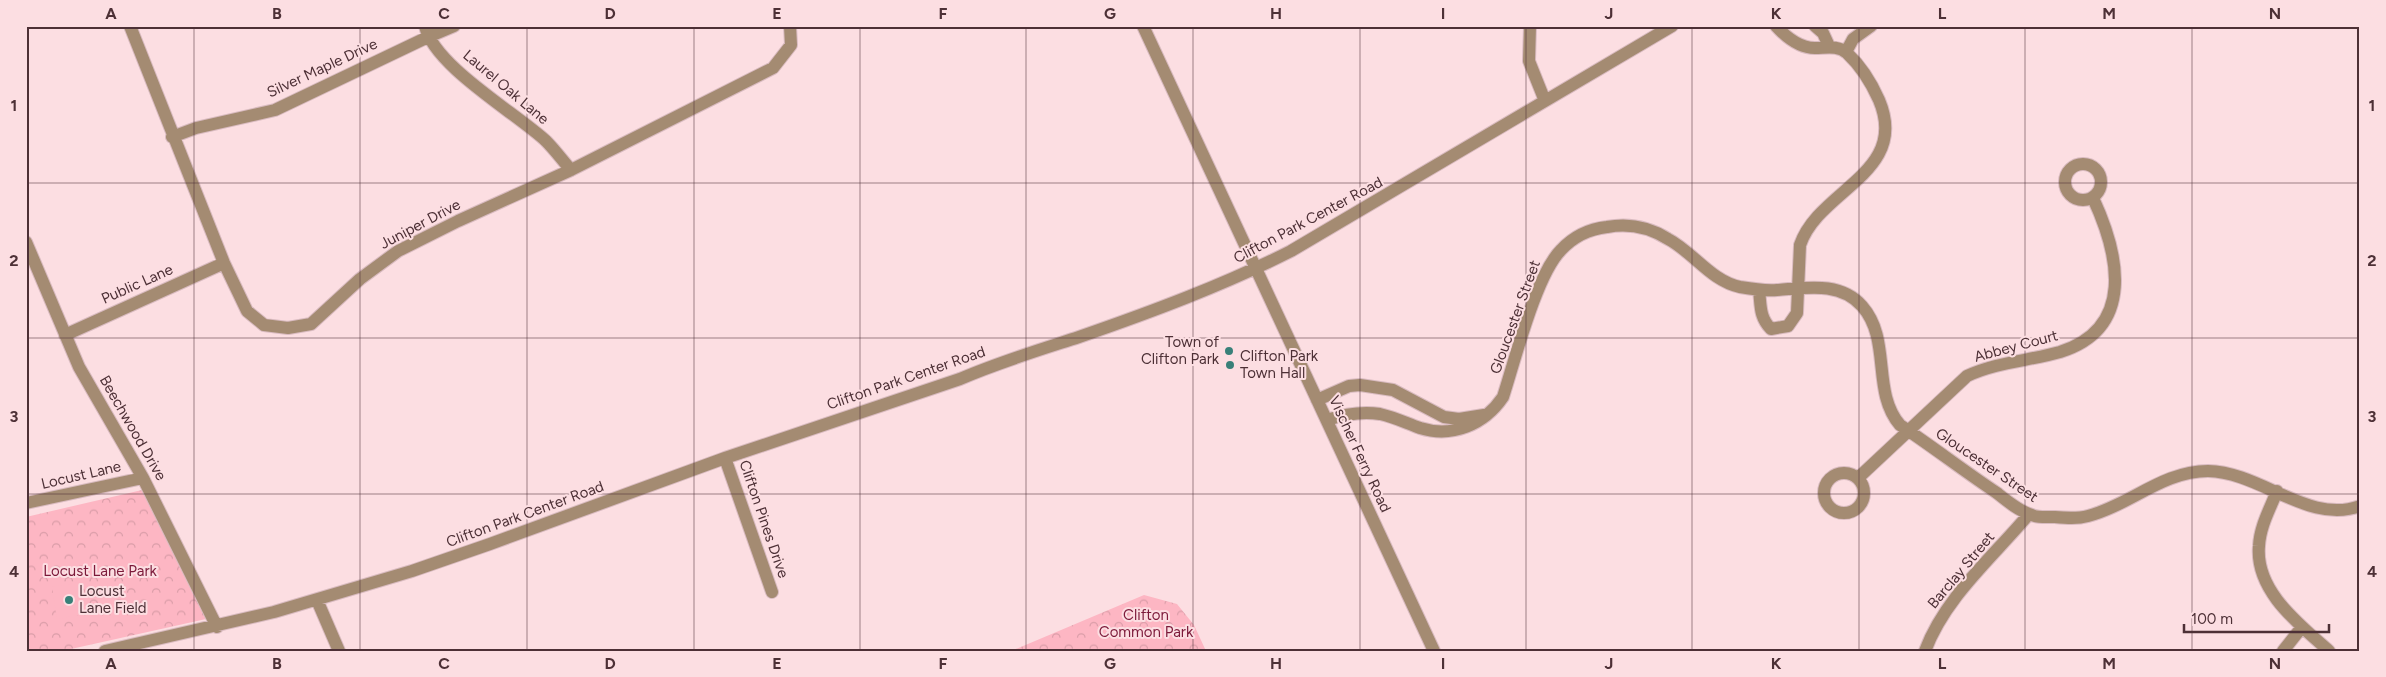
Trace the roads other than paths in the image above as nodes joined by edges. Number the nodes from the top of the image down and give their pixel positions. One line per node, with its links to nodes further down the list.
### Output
1 (130, 26): 14 (street, Juniper Drive)
2 (454, 26): 10 (street, Silver Maple Drive)
3 (790, 26): 15 (street, Juniper Drive)
4 (1144, 26): 19 (street, Vischer Ferry Road)
5 (1530, 26): 13 (street)
6 (1672, 26): 13 (street, Clifton Park Center Road)
7 (1776, 26): 11 (street)
8 (1815, 26): 11 (street)
9 (1871, 26): 12 (street)
10 (426, 31): 14 (street, Silver Maple Drive); 15 (street, Laurel Oak Lane)
11 (1830, 46): 12 (street)
12 (1846, 52): 20 (street)
13 (1544, 101): 19 (street, Clifton Park Center Road)
14 (172, 137): 18 (street, Juniper Drive)
15 (571, 170): 18 (street, Juniper Drive)
16 (2093, 198): 26 (street, Abbey Court)
17 (26, 242): 22 (street, Beechwood Drive)
18 (224, 263): 22 (street, Public Lane)
19 (1256, 269): 23 (street, Vischer Ferry Road); 27 (street, Clifton Park Center Road)
20 (1799, 288): 21 (street, Gloucester Street); 21 (street); 26 (street, Gloucester Street)
21 (1759, 290): 24 (street, Gloucester Street)
22 (65, 335): 28 (street, Beechwood Drive)
23 (1317, 400): 24 (street); 25 (street, Vischer Ferry Road)
24 (1486, 414): 25 (street, Gloucester Street)
25 (1327, 420): 40 (street, Vischer Ferry Road)
26 (1908, 430): 29 (street, Abbey Court); 33 (street, Gloucester Street)
27 (725, 458): 34 (street, Clifton Pines Drive); 35 (street, Clifton Park Center Road)
28 (143, 478): 31 (street, Locust Lane); 36 (street, Beechwood Drive)
29 (1858, 478)
30 (2277, 491): 32 (street, Gloucester Street); 33 (street, Gloucester Street); 37 (street)
31 (26, 503)
32 (2360, 506)
33 (2029, 514): 41 (street, Barclay Street)
34 (772, 592)
35 (317, 600): 36 (street, Clifton Park Center Road); 39 (street)
36 (218, 627): 38 (street, Clifton Park Center Road)
37 (2302, 627): 42 (street); 43 (street)
38 (105, 651)
39 (339, 651)
40 (1434, 651)
41 (1925, 651)
42 (2283, 651)
43 (2329, 651)

